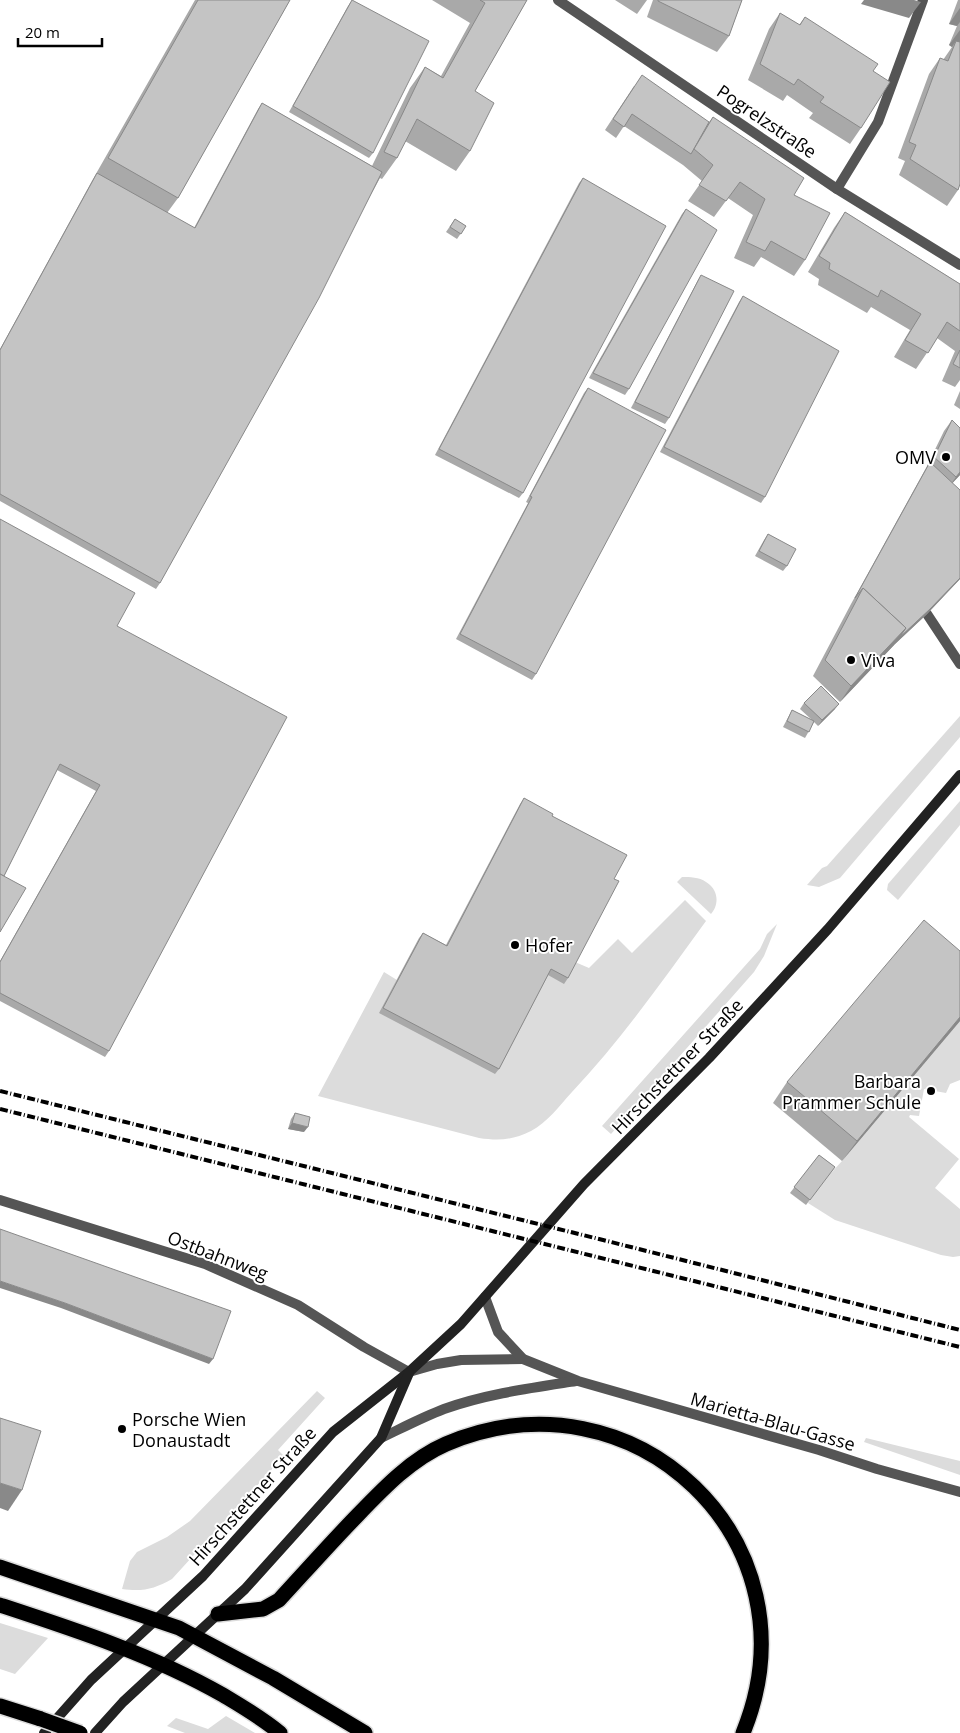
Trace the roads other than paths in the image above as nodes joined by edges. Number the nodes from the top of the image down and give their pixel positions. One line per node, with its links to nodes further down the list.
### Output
1 (558, 0): 3 (street, Pogrelzstraße)
2 (923, 0): 3 (street)
3 (837, 188): 4 (street, Pogrelzstraße)
4 (960, 265)
5 (926, 614): 6 (street)
6 (960, 664)
7 (960, 775): 9 (main road, Hirschstettner Straße)
8 (0, 1200): 11 (street, Ostbahnweg)
9 (485, 1297): 10 (street, Marietta-Blau-Gasse); 11 (main road, Hirschstettner Straße)
10 (523, 1359): 11 (street, Marietta-Blau-Gasse); 12 (street, Marietta-Blau-Gasse)
11 (410, 1372): 13 (main road, Hirschstettner Straße); 18 (main road, Hirschstettner Straße)
12 (578, 1381): 13 (street, Marietta-Blau-Gasse); 14 (street, Marietta-Blau-Gasse)
13 (381, 1438): 17 (main road, Hirschstettner Straße)
14 (960, 1492)
15 (0, 1567): 18 (highway)
16 (0, 1605): 20 (highway)
17 (218, 1614): 19 (main road, Hirschstettner Straße); 28 (highway)
18 (157, 1619): 19 (highway); 20 (main road, Hirschstettner Straße)
19 (195, 1636): 21 (main road, Hirschstettner Straße); 27 (highway)
20 (125, 1648): 21 (highway); 23 (main road, Hirschstettner Straße)
21 (164, 1664): 25 (main road, Hirschstettner Straße); 26 (highway)
22 (0, 1706): 23 (highway)
23 (42, 1726): 24 (highway, bridge)
24 (80, 1733)
25 (96, 1733)
26 (280, 1733)
27 (366, 1733)
28 (743, 1733)

